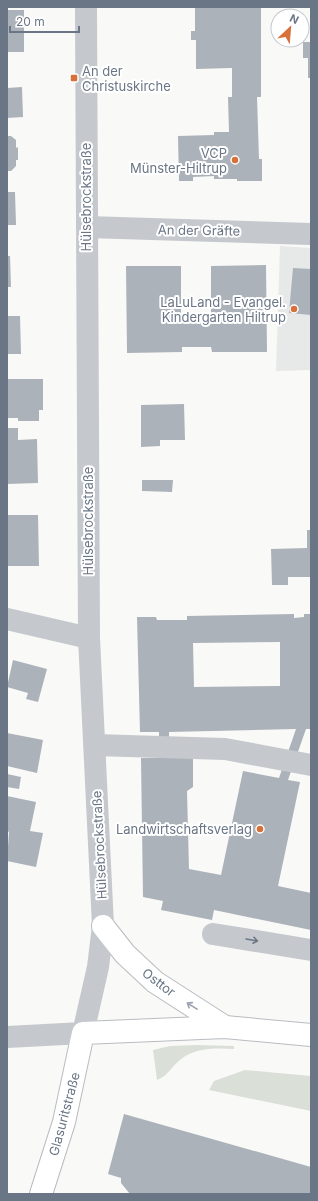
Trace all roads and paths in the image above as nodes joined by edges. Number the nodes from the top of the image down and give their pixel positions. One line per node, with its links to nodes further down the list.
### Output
1 (86, 7): 2 (street, Hülsebrockstraße)
2 (87, 227): 3 (street, An der Gräfte); 5 (street, Hülsebrockstraße)
3 (311, 234)
4 (7, 619): 5 (street)
5 (89, 638): 6 (street, Hülsebrockstraße)
6 (95, 745): 7 (street); 8 (street, Hülsebrockstraße)
7 (311, 766)
8 (103, 926): 11 (main road, Osttor, one-way to 8); 12 (street, Hülsebrockstraße)
9 (213, 934): 10 (street, one-way to 10)
10 (311, 950)
11 (225, 1027): 12 (main road, Osttor); 14 (main road, Osttor)
12 (83, 1033): 13 (street); 15 (main road, Glasuritstraße)
13 (7, 1036)
14 (311, 1036)
15 (41, 1194)

